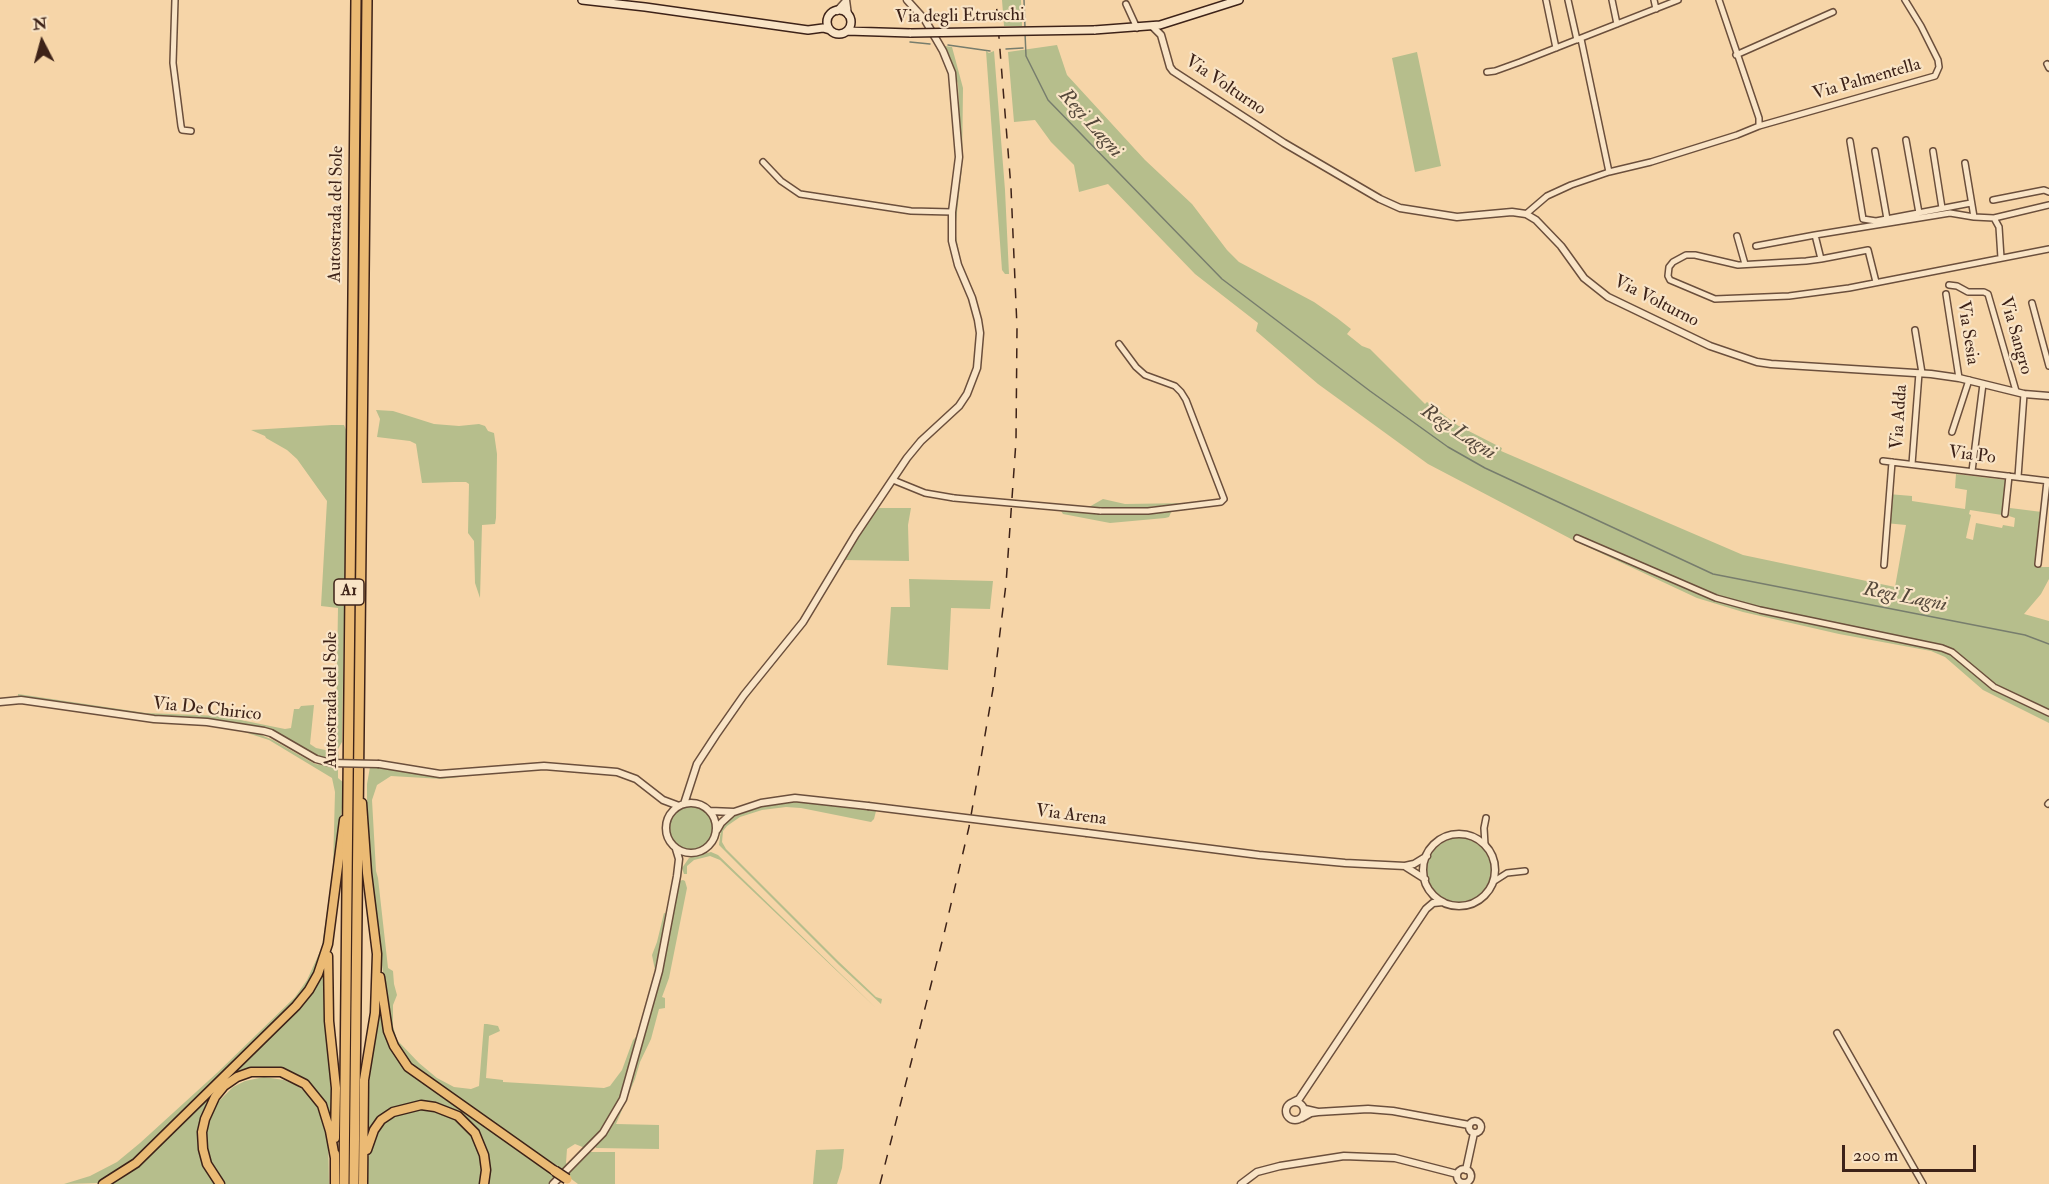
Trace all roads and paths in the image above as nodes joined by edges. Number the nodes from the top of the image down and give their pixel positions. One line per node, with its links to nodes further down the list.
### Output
1 (175, 0): 30 (street)
2 (356, 0): 86 (highway, Autostrada del Sole / A1)
3 (367, 0): 85 (highway, Autostrada del Sole / A1)
4 (582, 0): 21 (main road)
5 (846, 0): 17 (street); 19 (street)
6 (907, 0): 43 (street)
7 (1239, 0): 24 (main road, Via degli Etruschi)
8 (1546, 0): 26 (street)
9 (1568, 0): 25 (street)
10 (1612, 0): 20 (street)
11 (1654, 0): 16 (street)
12 (1678, 0): 16 (street)
13 (1719, 0): 27 (street)
14 (1905, 0): 29 (street, Via Palmentella)
15 (1126, 4): 23 (street)
16 (1656, 9): 20 (street)
17 (837, 11): 19 (main road); 21 (main road)
18 (1833, 12): 27 (street)
19 (848, 15): 22 (main road)
20 (1617, 24): 25 (street)
21 (829, 26): 22 (main road)
22 (849, 28): 23 (main road, Via degli Etruschi, bridge)
23 (1137, 28): 24 (main road, Via degli Etruschi)
24 (1159, 29): 45 (street, Via Volturno)
25 (1579, 40): 26 (street); 37 (street)
26 (1556, 48): 28 (street)
27 (1736, 55): 29 (street)
28 (1487, 72)
29 (1759, 126): 37 (street, Via Palmentella)
30 (191, 130)
31 (1906, 140): 44 (street)
32 (1850, 141): 48 (street)
33 (1875, 151): 48 (street)
34 (1934, 151): 42 (street)
35 (763, 162): 43 (street)
36 (1965, 163): 40 (street)
37 (1608, 172): 45 (street, Via Palmentella)
38 (2049, 192): 39 (street)
39 (1993, 200)
40 (1971, 203): 42 (street); 46 (street)
41 (2049, 205): 47 (street)
42 (1942, 208): 44 (street)
43 (952, 212): 77 (street)
44 (1919, 213): 48 (street)
45 (1526, 214): 63 (street, Via Volturno)
46 (1974, 217): 47 (street); 49 (street)
47 (1994, 218): 53 (street)
48 (1887, 219)
49 (1815, 235): 51 (street); 54 (street)
50 (1737, 236): 55 (street)
51 (1756, 246)
52 (2049, 249): 53 (street)
53 (2001, 258): 56 (street)
54 (1821, 259): 55 (street); 56 (street)
55 (1745, 264): 56 (street)
56 (1876, 282)
57 (1949, 285): 67 (street, Via Sangro)
58 (1946, 294): 64 (street, Via Sesia)
59 (2032, 303): 62 (street)
60 (1915, 330): 63 (street, Via Adda)
61 (1119, 344): 77 (street, bridge)
62 (2049, 366)
63 (1920, 373): 64 (street, Via Volturno); 73 (street, Via Adda)
64 (1959, 378): 65 (street, Via Volturno)
65 (1969, 380): 66 (street, Via Volturno); 70 (street)
66 (1983, 384): 67 (street, Via Volturno); 74 (street)
67 (2016, 391): 68 (street, Via Volturno)
68 (2024, 394): 69 (street, Via Volturno); 76 (street)
69 (2049, 396)
70 (1952, 432)
71 (1883, 461): 72 (street, Via Po)
72 (1892, 462): 73 (street, Via Po); 82 (street)
73 (1912, 464): 74 (street, Via Po)
74 (1972, 471): 75 (street, Via Po)
75 (2009, 476): 76 (street, Via Po); 79 (street)
76 (2018, 477): 78 (street, Via Po)
77 (893, 480): 87 (street)
78 (2048, 481): 81 (street)
79 (2005, 514)
80 (1577, 538): 84 (street)
81 (2038, 564)
82 (1884, 565)
83 (0, 702): 88 (street, Via De Chirico, bridge)
84 (2049, 713)
85 (359, 769): 109 (highway); 128 (highway, Autostrada del Sole / A1)
86 (349, 778): 108 (highway); 127 (highway, Autostrada del Sole / A1)
87 (689, 786): 89 (street); 90 (street)
88 (663, 800): 90 (street, Via De Chirico); 93 (street)
89 (696, 803): 90 (street); 91 (street)
90 (681, 805): 93 (street)
91 (710, 811): 92 (street, Via Arena); 95 (street)
92 (734, 812): 95 (street, Via Arena); 100 (street, Via Arena, bridge)
93 (669, 816): 97 (street)
94 (1486, 818): 96 (street)
95 (717, 830): 98 (street)
96 (1485, 845): 99 (street); 104 (street)
97 (676, 849): 98 (street); 102 (street)
98 (693, 854): 102 (street)
99 (1427, 856): 100 (street, Via Arena); 103 (street)
100 (1405, 866): 103 (street, Via Arena)
101 (1525, 871): 104 (street)
102 (676, 876): 131 (street)
103 (1425, 879): 105 (street)
104 (1493, 882): 106 (street)
105 (1430, 891): 106 (street); 107 (street)
106 (1443, 902): 107 (street)
107 (1426, 909): 111 (street)
108 (328, 944): 118 (highway); 124 (highway)
109 (377, 954): 120 (highway); 121 (highway)
110 (1838, 1033): 133 (street)
111 (1309, 1084): 112 (street); 113 (street)
112 (1293, 1102): 113 (street); 115 (street)
113 (1304, 1107): 114 (street); 115 (street)
114 (1318, 1112): 115 (street); 116 (street)
115 (1302, 1118)
116 (1469, 1125): 117 (street); 117 (street)
117 (1474, 1133): 119 (street)
118 (335, 1158): 125 (highway); 126 (highway)
119 (1466, 1170): 122 (street); 122 (street)
120 (555, 1171): 123 (highway, bridge)
121 (363, 1172): 129 (highway); 130 (highway)
122 (1457, 1174): 132 (street)
123 (570, 1182)
124 (103, 1184)
125 (220, 1184)
126 (335, 1184)
127 (344, 1184)
128 (354, 1184)
129 (363, 1184)
130 (484, 1184)
131 (554, 1184)
132 (1241, 1184)
133 (1923, 1184)

